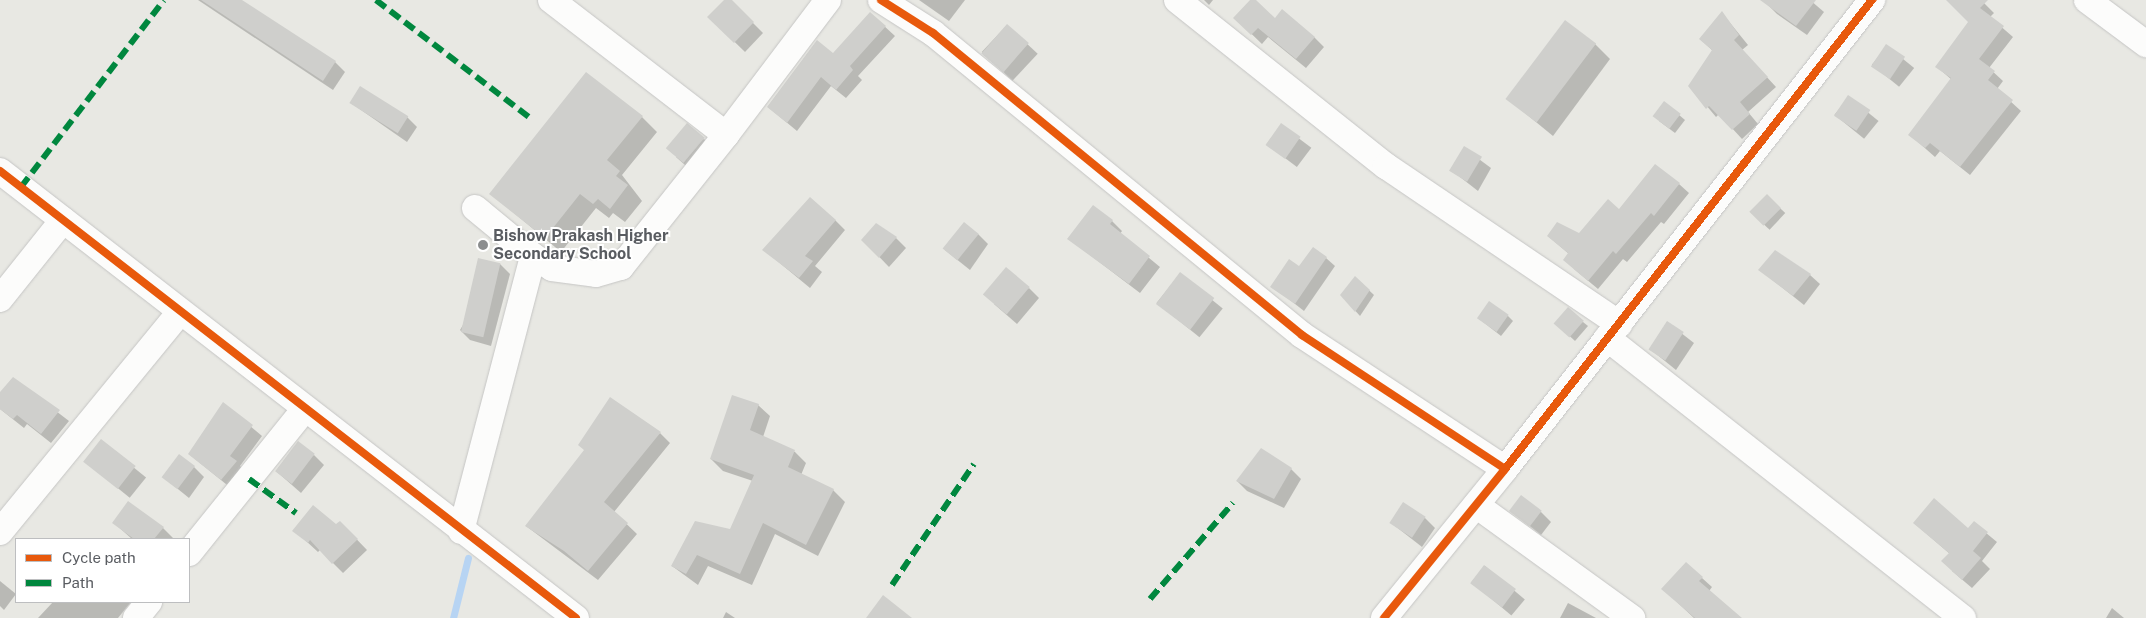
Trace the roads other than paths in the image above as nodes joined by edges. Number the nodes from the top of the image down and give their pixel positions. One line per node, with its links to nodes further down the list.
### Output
1 (551, 0): 9 (street)
2 (846, 0): 7 (street)
3 (879, 0): 18 (street)
4 (1177, 0): 16 (street)
5 (1872, 0): 16 (street)
6 (2087, 0): 8 (street)
7 (824, 7): 9 (street)
8 (2146, 44)
9 (726, 135): 13 (street)
10 (0, 171): 12 (street)
11 (475, 208): 13 (street)
12 (63, 220): 14 (street); 15 (street)
13 (532, 256): 20 (street)
14 (0, 300)
15 (180, 312): 17 (street); 21 (street)
16 (1613, 331): 18 (street); 28 (street)
17 (304, 410): 20 (street); 22 (street)
18 (1505, 468): 19 (street)
19 (1476, 505): 26 (street); 27 (street)
20 (462, 530): 25 (street)
21 (0, 532)
22 (190, 552)
23 (149, 603): 24 (street)
24 (136, 618)
25 (576, 618)
26 (1384, 618)
27 (1632, 618)
28 (1963, 618)

